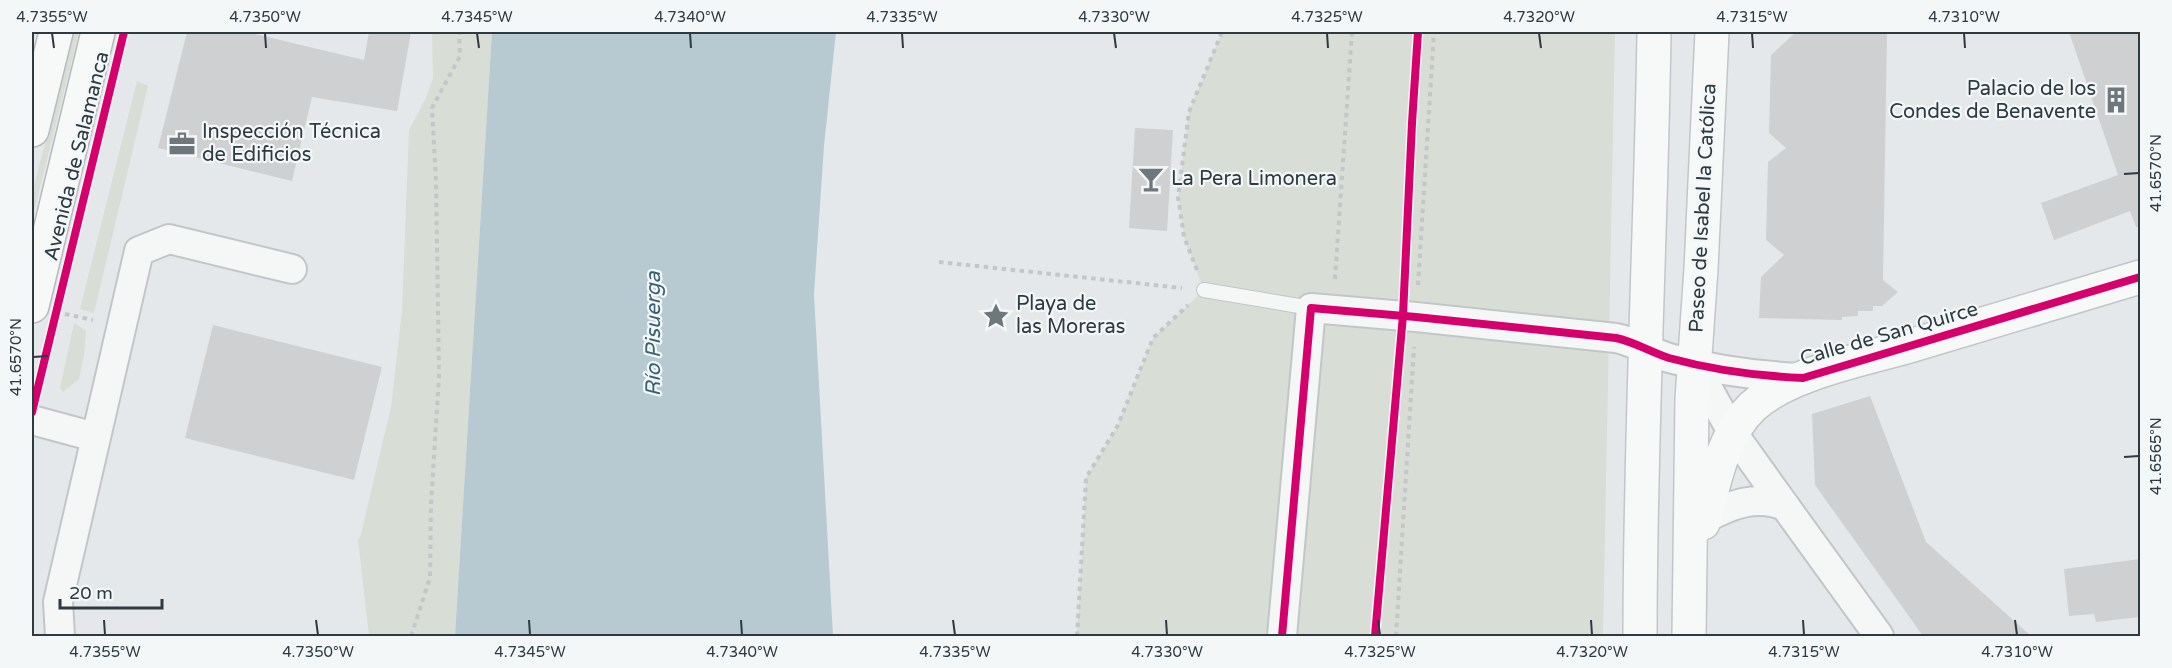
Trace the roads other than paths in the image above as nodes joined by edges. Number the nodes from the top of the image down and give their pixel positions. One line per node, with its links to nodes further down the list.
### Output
1 (56, 32): 5 (main road)
2 (98, 32): 10 (main road, Avenida de Salamanca)
3 (1654, 32): 11 (main road)
4 (1712, 32): 12 (main road, Paseo de Isabel la Católica)
5 (32, 130)
6 (292, 269): 16 (street)
7 (2140, 278): 13 (main road, Calle de San Quirce)
8 (1204, 290): 9 (lane)
9 (1322, 309): 11 (street, Calle de San Quirce); 21 (street)
10 (44, 310)
11 (1644, 347): 12 (street, Calle de San Quirce); 22 (main road)
12 (1695, 365): 13 (street, Calle de San Quirce); 15 (street); 19 (main road, Paseo de Isabel la Católica)
13 (1803, 378): 15 (main road, Calle de San Quirce)
14 (32, 420): 16 (street)
15 (1732, 432): 17 (street); 18 (main road, Calle de San Quirce)
16 (95, 437): 20 (street)
17 (1785, 506): 18 (street); 24 (street)
18 (1704, 519): 19 (main road, Calle de San Quirce)
19 (1691, 562): 23 (main road, Paseo de Isabel la Católica)
20 (60, 636)
21 (1282, 636)
22 (1640, 636)
23 (1689, 636)
24 (1879, 636)

